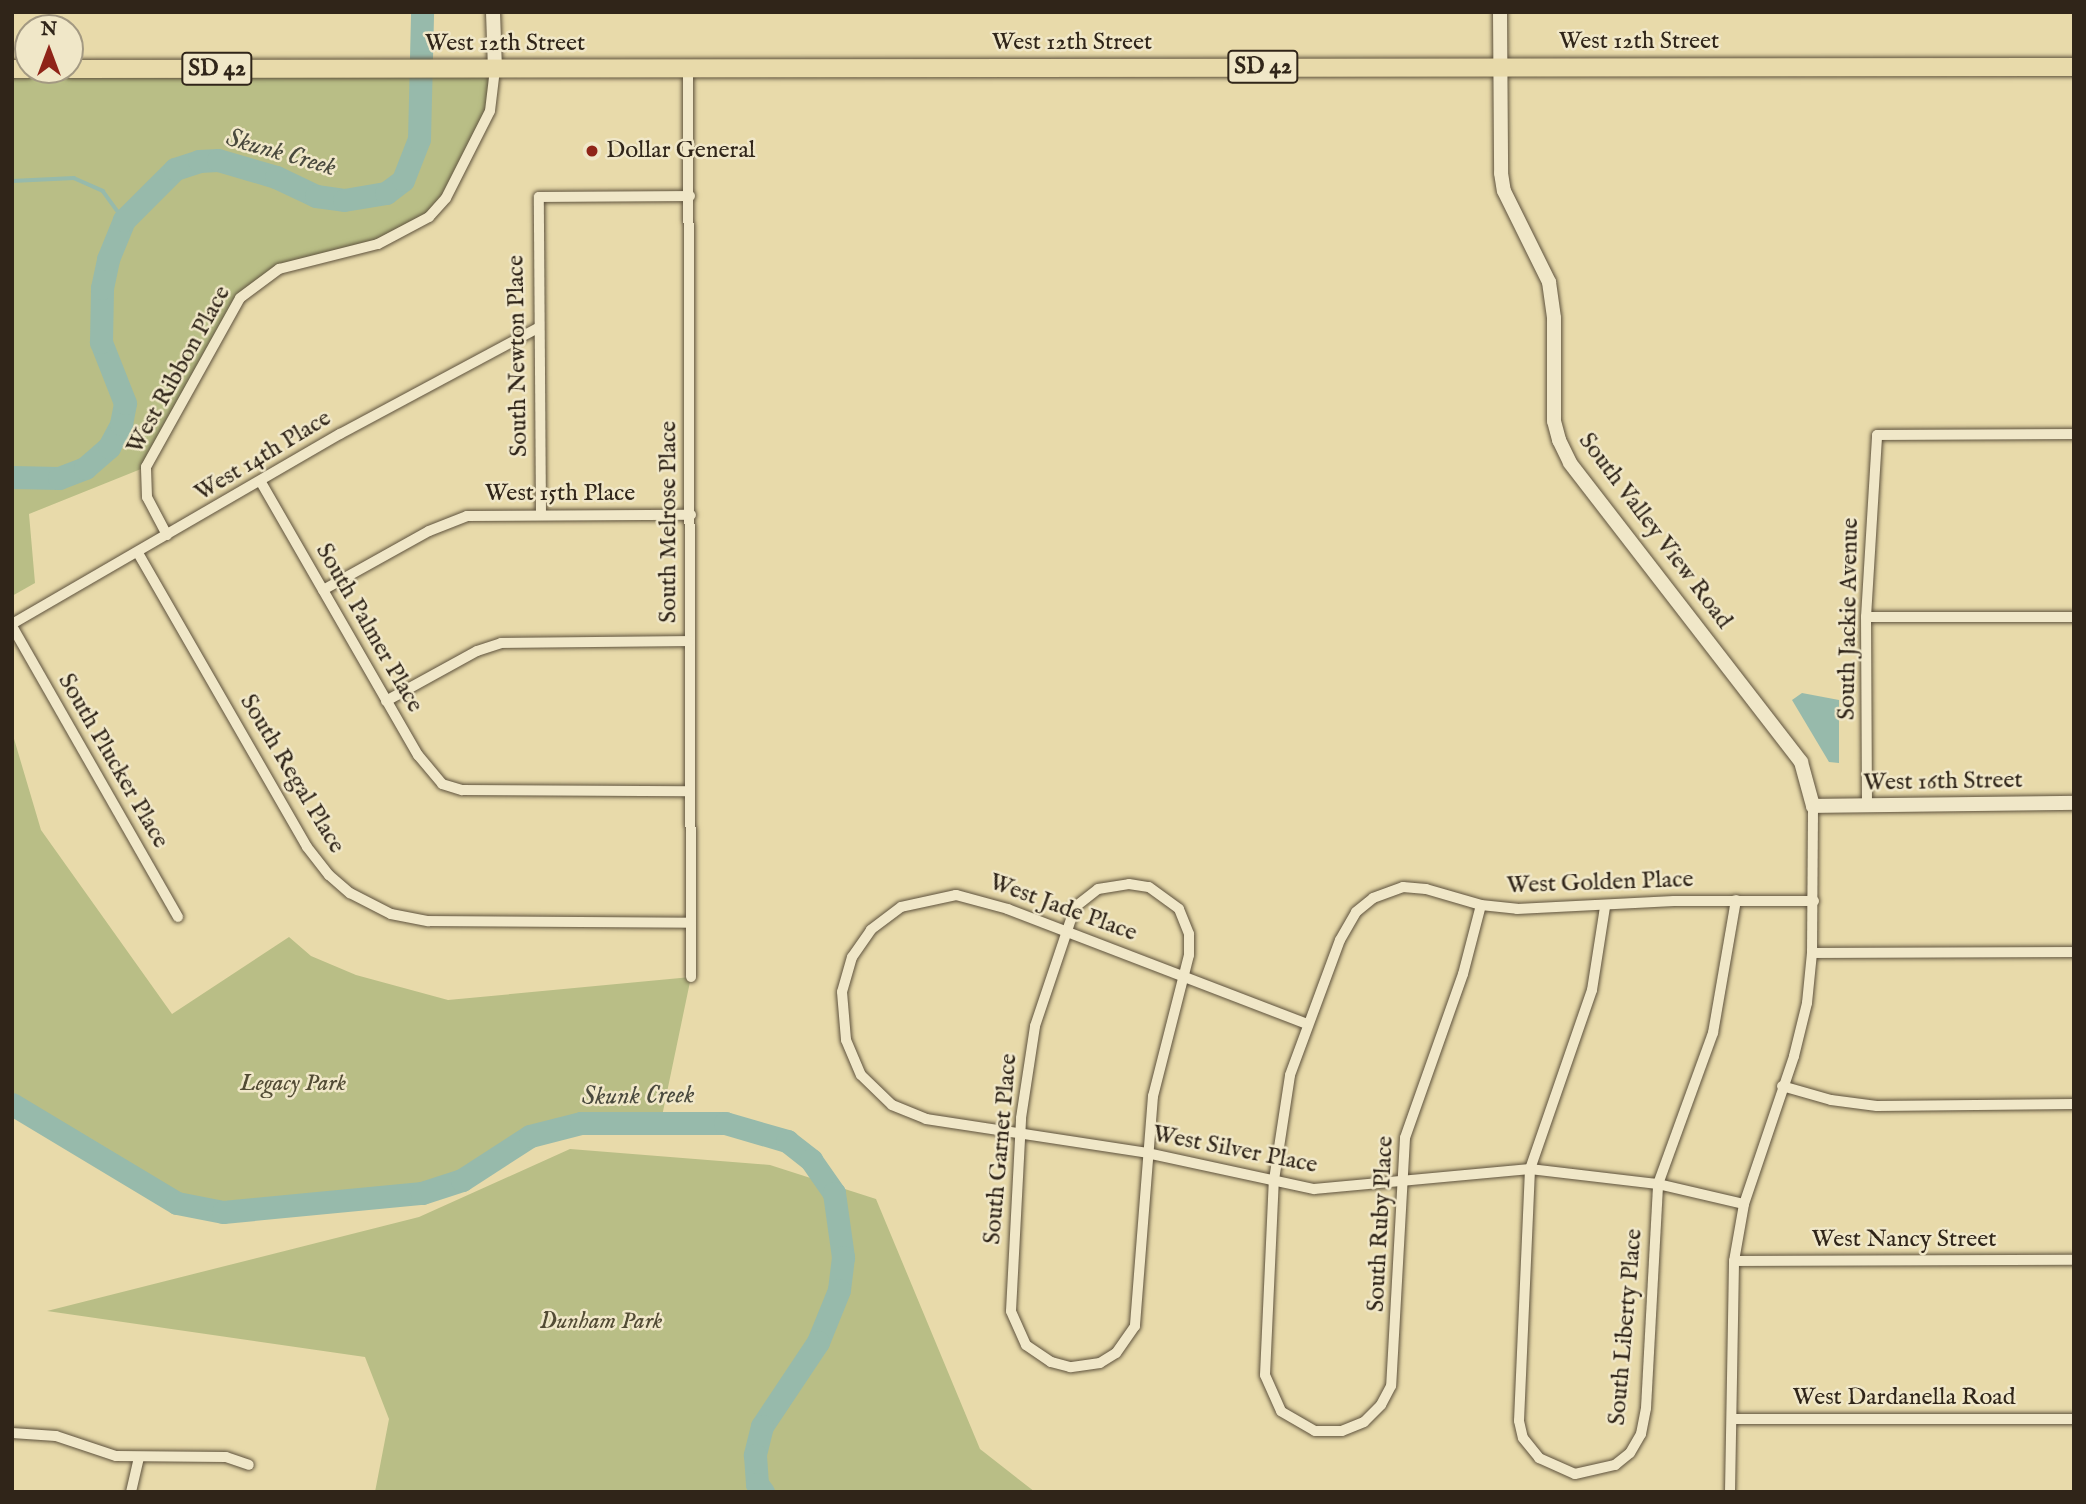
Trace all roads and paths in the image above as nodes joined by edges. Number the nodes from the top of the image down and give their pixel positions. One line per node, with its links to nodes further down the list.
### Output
1 (493, 12): 7 (street)
2 (1500, 12): 3 (street, South Valley View Road)
3 (1501, 66): 4 (main road, West 12th Street / SD 42); 5 (main road, West 12th Street / SD 42); 25 (street, South Valley View Road)
4 (2074, 67)
5 (688, 68): 7 (main road, West 12th Street / SD 42); 8 (street, South Melrose Place)
6 (84, 69): 7 (main road, West 12th Street / SD 42)
7 (495, 69): 14 (street, West Ribbon Place)
8 (690, 196): 9 (street, South Newton Place); 13 (street, South Melrose Place)
9 (538, 328): 11 (street, West 14th Place); 12 (street, South Newton Place)
10 (2074, 434): 17 (street, South Jackie Avenue)
11 (262, 484): 14 (street, West 14th Place); 16 (street, South Palmer Place)
12 (541, 514): 13 (street, West 15th Place); 16 (street, West 15th Place)
13 (691, 515): 20 (street, South Melrose Place)
14 (167, 536): 15 (street, West 14th Place)
15 (138, 552): 19 (street, West 14th Place); 31 (street, South Regal Place)
16 (323, 590): 21 (street, South Palmer Place)
17 (1866, 617): 18 (street); 24 (street, South Jackie Avenue)
18 (2074, 617)
19 (12, 625): 30 (street, South Plucker Place)
20 (689, 641): 21 (street); 22 (street, South Melrose Place)
21 (386, 701): 22 (street, South Palmer Place)
22 (690, 791): 31 (street, South Melrose Place)
23 (2074, 803): 24 (street, West 16th Street)
24 (1867, 805): 25 (street, West 16th Street)
25 (1813, 806): 27 (street)
26 (1736, 901): 27 (street, West Golden Place); 29 (street, West Golden Place); 46 (street, South Liberty Place)
27 (1814, 901): 34 (street)
28 (1481, 905): 29 (street, West Golden Place); 38 (street, West Golden Place); 45 (street, South Ruby Place)
29 (1605, 907): 43 (street, South Liberty Place)
30 (178, 917)
31 (691, 923): 36 (street, South Melrose Place)
32 (1066, 931): 35 (street, West Jade Place); 35 (street, South Garnet Place); 37 (street, West Jade Place); 41 (street, South Garnet Place)
33 (2074, 952): 34 (street)
34 (1812, 953): 39 (street)
35 (1186, 976): 38 (street, West Jade Place); 42 (street)
36 (691, 977)
37 (842, 992): 41 (street, West Silver Place)
38 (1307, 1024): 44 (street)
39 (1782, 1086): 40 (street); 47 (street)
40 (2074, 1104)
41 (1019, 1135): 42 (street, West Silver Place); 42 (street, South Garnet Place)
42 (1147, 1153): 44 (street, West Silver Place)
43 (1530, 1169): 45 (street, West Silver Place); 46 (street, West Silver Place); 46 (street, South Liberty Place)
44 (1274, 1180): 45 (street, West Silver Place); 45 (street, South Ruby Place)
45 (1402, 1183)
46 (1658, 1184): 47 (street, West Silver Place)
47 (1744, 1204): 49 (street)
48 (2074, 1260): 49 (street, West Nancy Street)
49 (1734, 1261): 50 (street)
50 (1734, 1419): 51 (street, West Dardanella Road); 56 (street)
51 (2074, 1419)
52 (12, 1433): 53 (street)
53 (139, 1458): 54 (street); 55 (street)
54 (249, 1465)
55 (131, 1492)
56 (1730, 1492)

